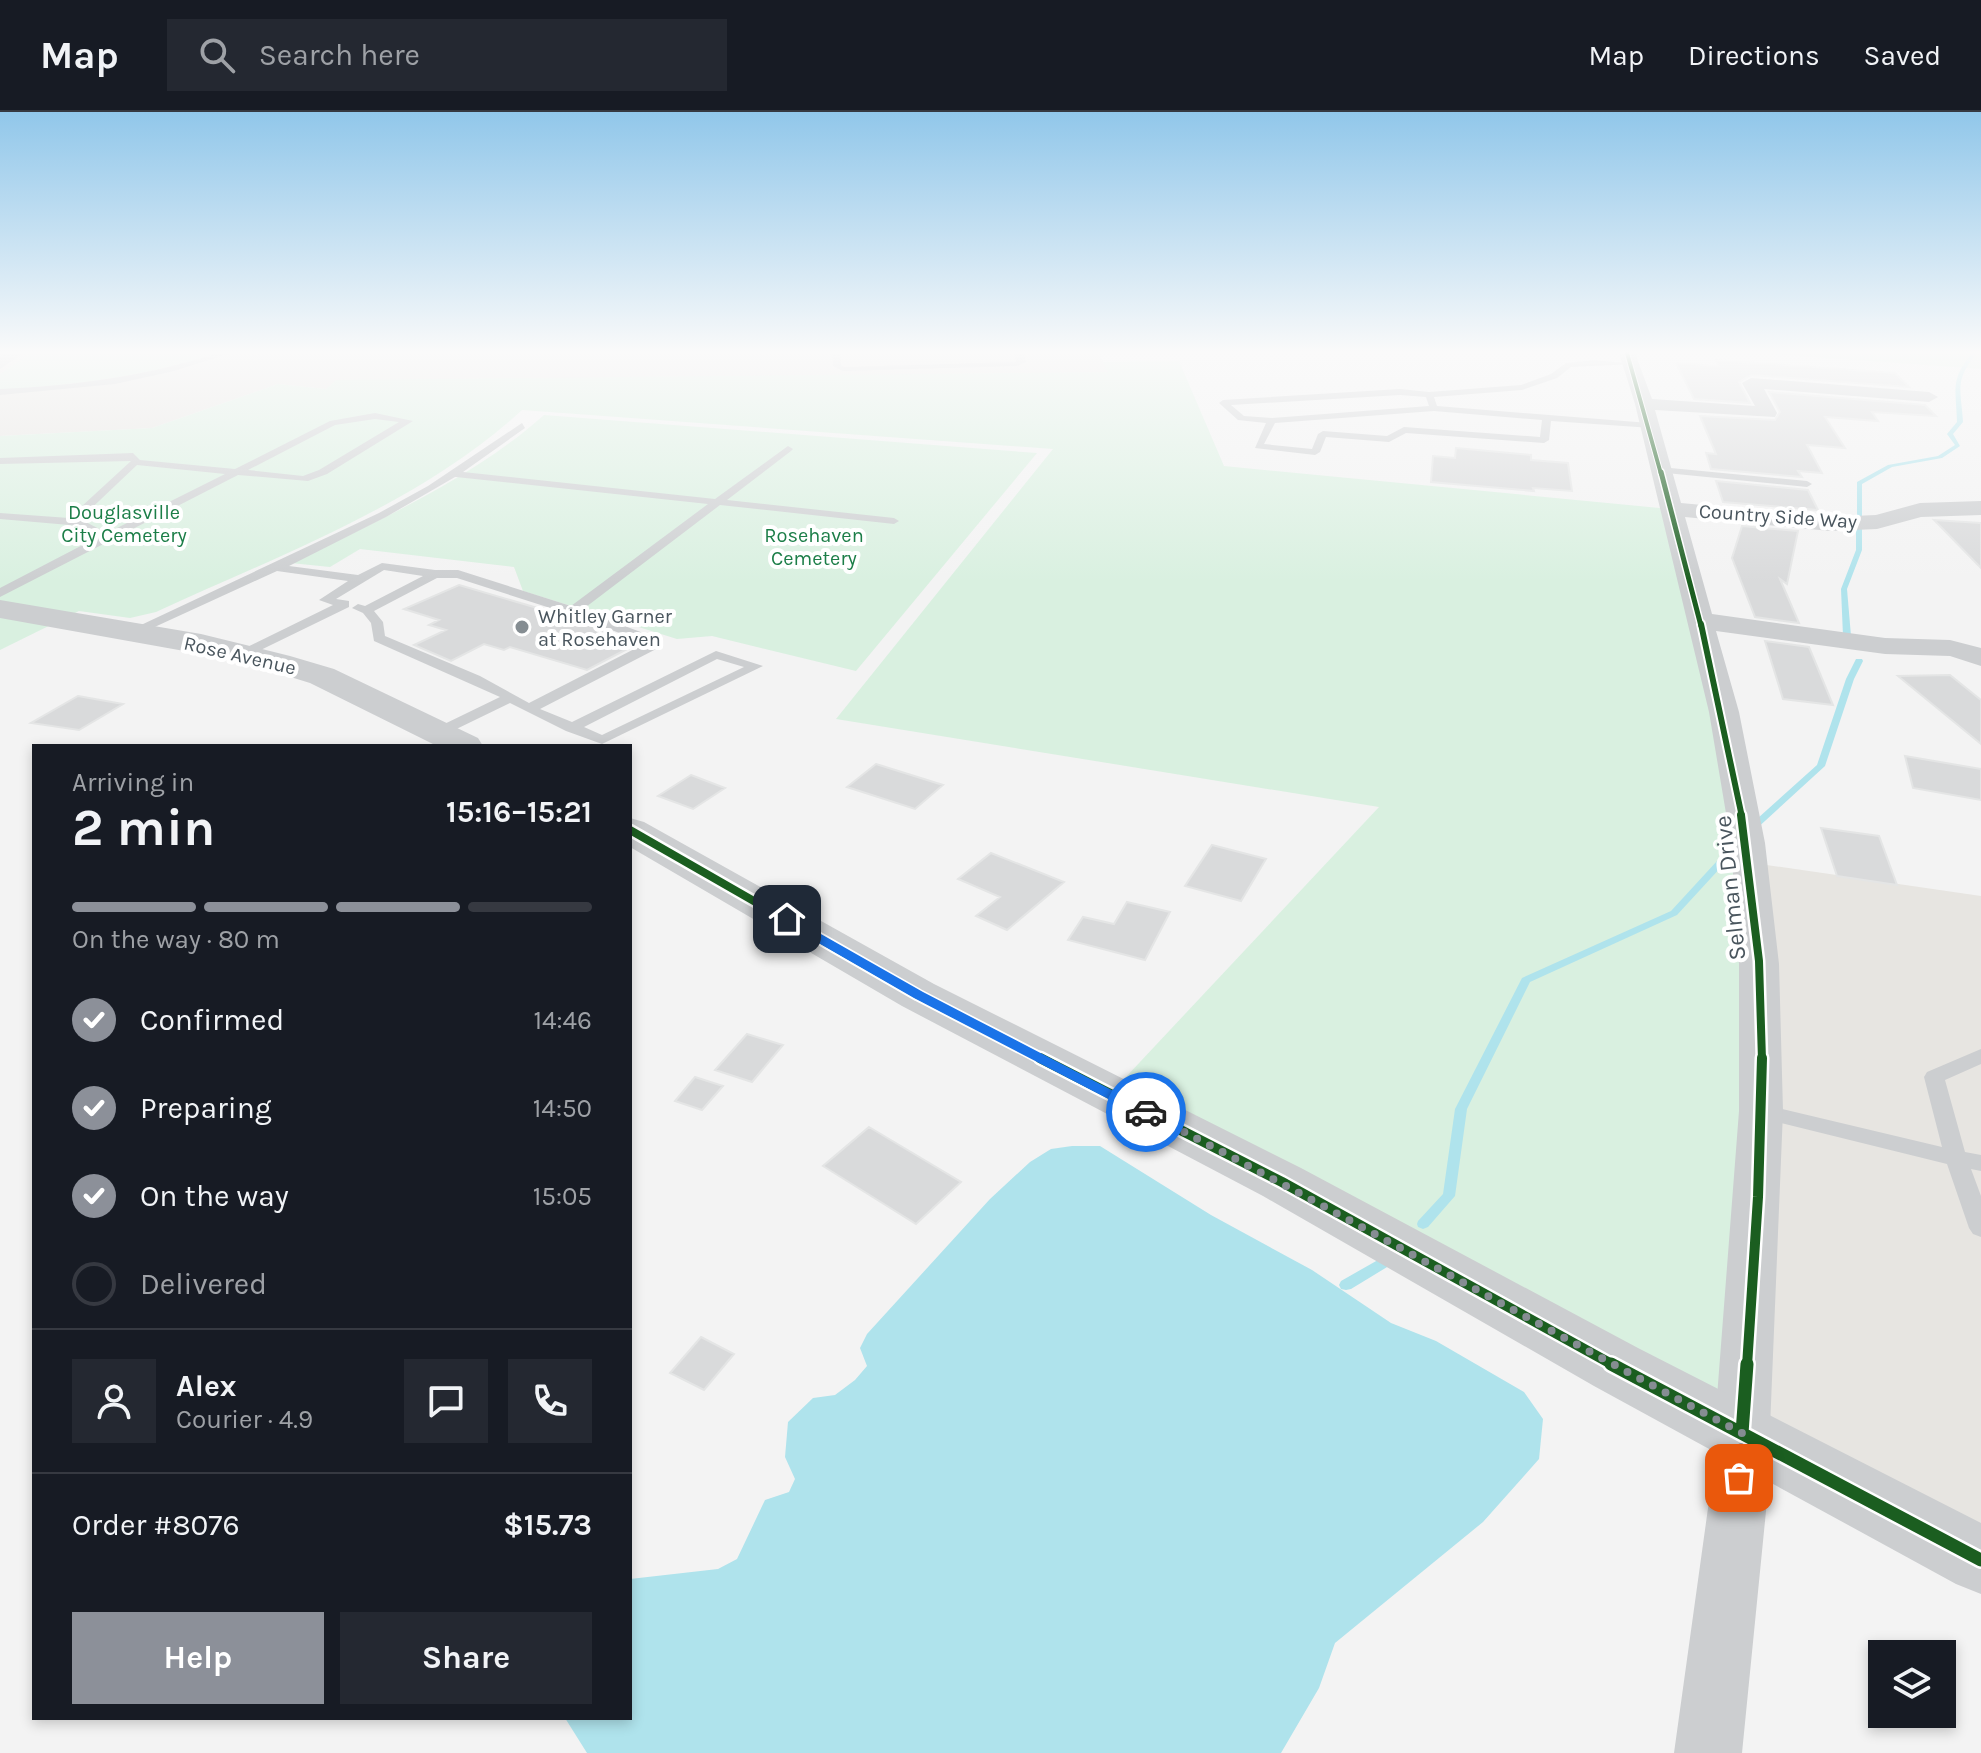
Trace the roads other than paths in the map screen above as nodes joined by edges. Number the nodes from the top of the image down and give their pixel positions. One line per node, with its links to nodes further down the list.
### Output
1 (323, 430): 11 (lane)
2 (398, 430): 11 (lane)
3 (517, 430): 12 (lane)
4 (1267, 430): 5 (lane)
5 (1545, 430)
6 (1650, 430): 10 (street, Selman Drive)
7 (788, 449): 14 (lane)
8 (0, 461): 9 (lane)
9 (135, 462): 11 (lane); 18 (lane)
10 (1660, 470): 13 (lane); 16 (street, Selman Drive)
11 (233, 474): 20 (lane)
12 (456, 474): 14 (lane); 21 (lane)
13 (1807, 484)
14 (719, 502): 19 (lane); 28 (lane)
15 (1981, 508): 16 (street, Country Side Way)
16 (1670, 509): 29 (street, Selman Drive)
17 (0, 516): 18 (lane)
18 (72, 521): 20 (lane)
19 (894, 521)
20 (99, 542): 24 (lane)
21 (273, 567): 23 (lane); 30 (lane)
22 (435, 574): 23 (lane); 27 (lane); 28 (lane)
23 (360, 579): 25 (lane)
24 (0, 593)
25 (345, 604): 27 (lane); 32 (lane)
26 (0, 609): 30 (street, Rose Avenue)
27 (367, 610): 33 (lane)
28 (573, 611): 34 (lane)
29 (1703, 628): 31 (street); 39 (street, Selman Drive)
30 (130, 633): 32 (street, Rose Avenue)
31 (1975, 646)
32 (244, 654): 36 (street, Rose Avenue)
33 (511, 697): 34 (lane); 36 (lane)
34 (529, 709): 35 (lane)
35 (571, 728): 35 (lane)
36 (451, 739)
37 (632, 831): 43 (street)
38 (1981, 1056): 40 (lane)
39 (1761, 1111): 40 (lane); 43 (street, Selman Drive)
40 (1956, 1158): 41 (lane); 42 (lane)
41 (1981, 1163)
42 (1981, 1228)
43 (1742, 1433): 44 (street); 45 (street, Selman Drive)
44 (1981, 1560)
45 (1708, 1753)

